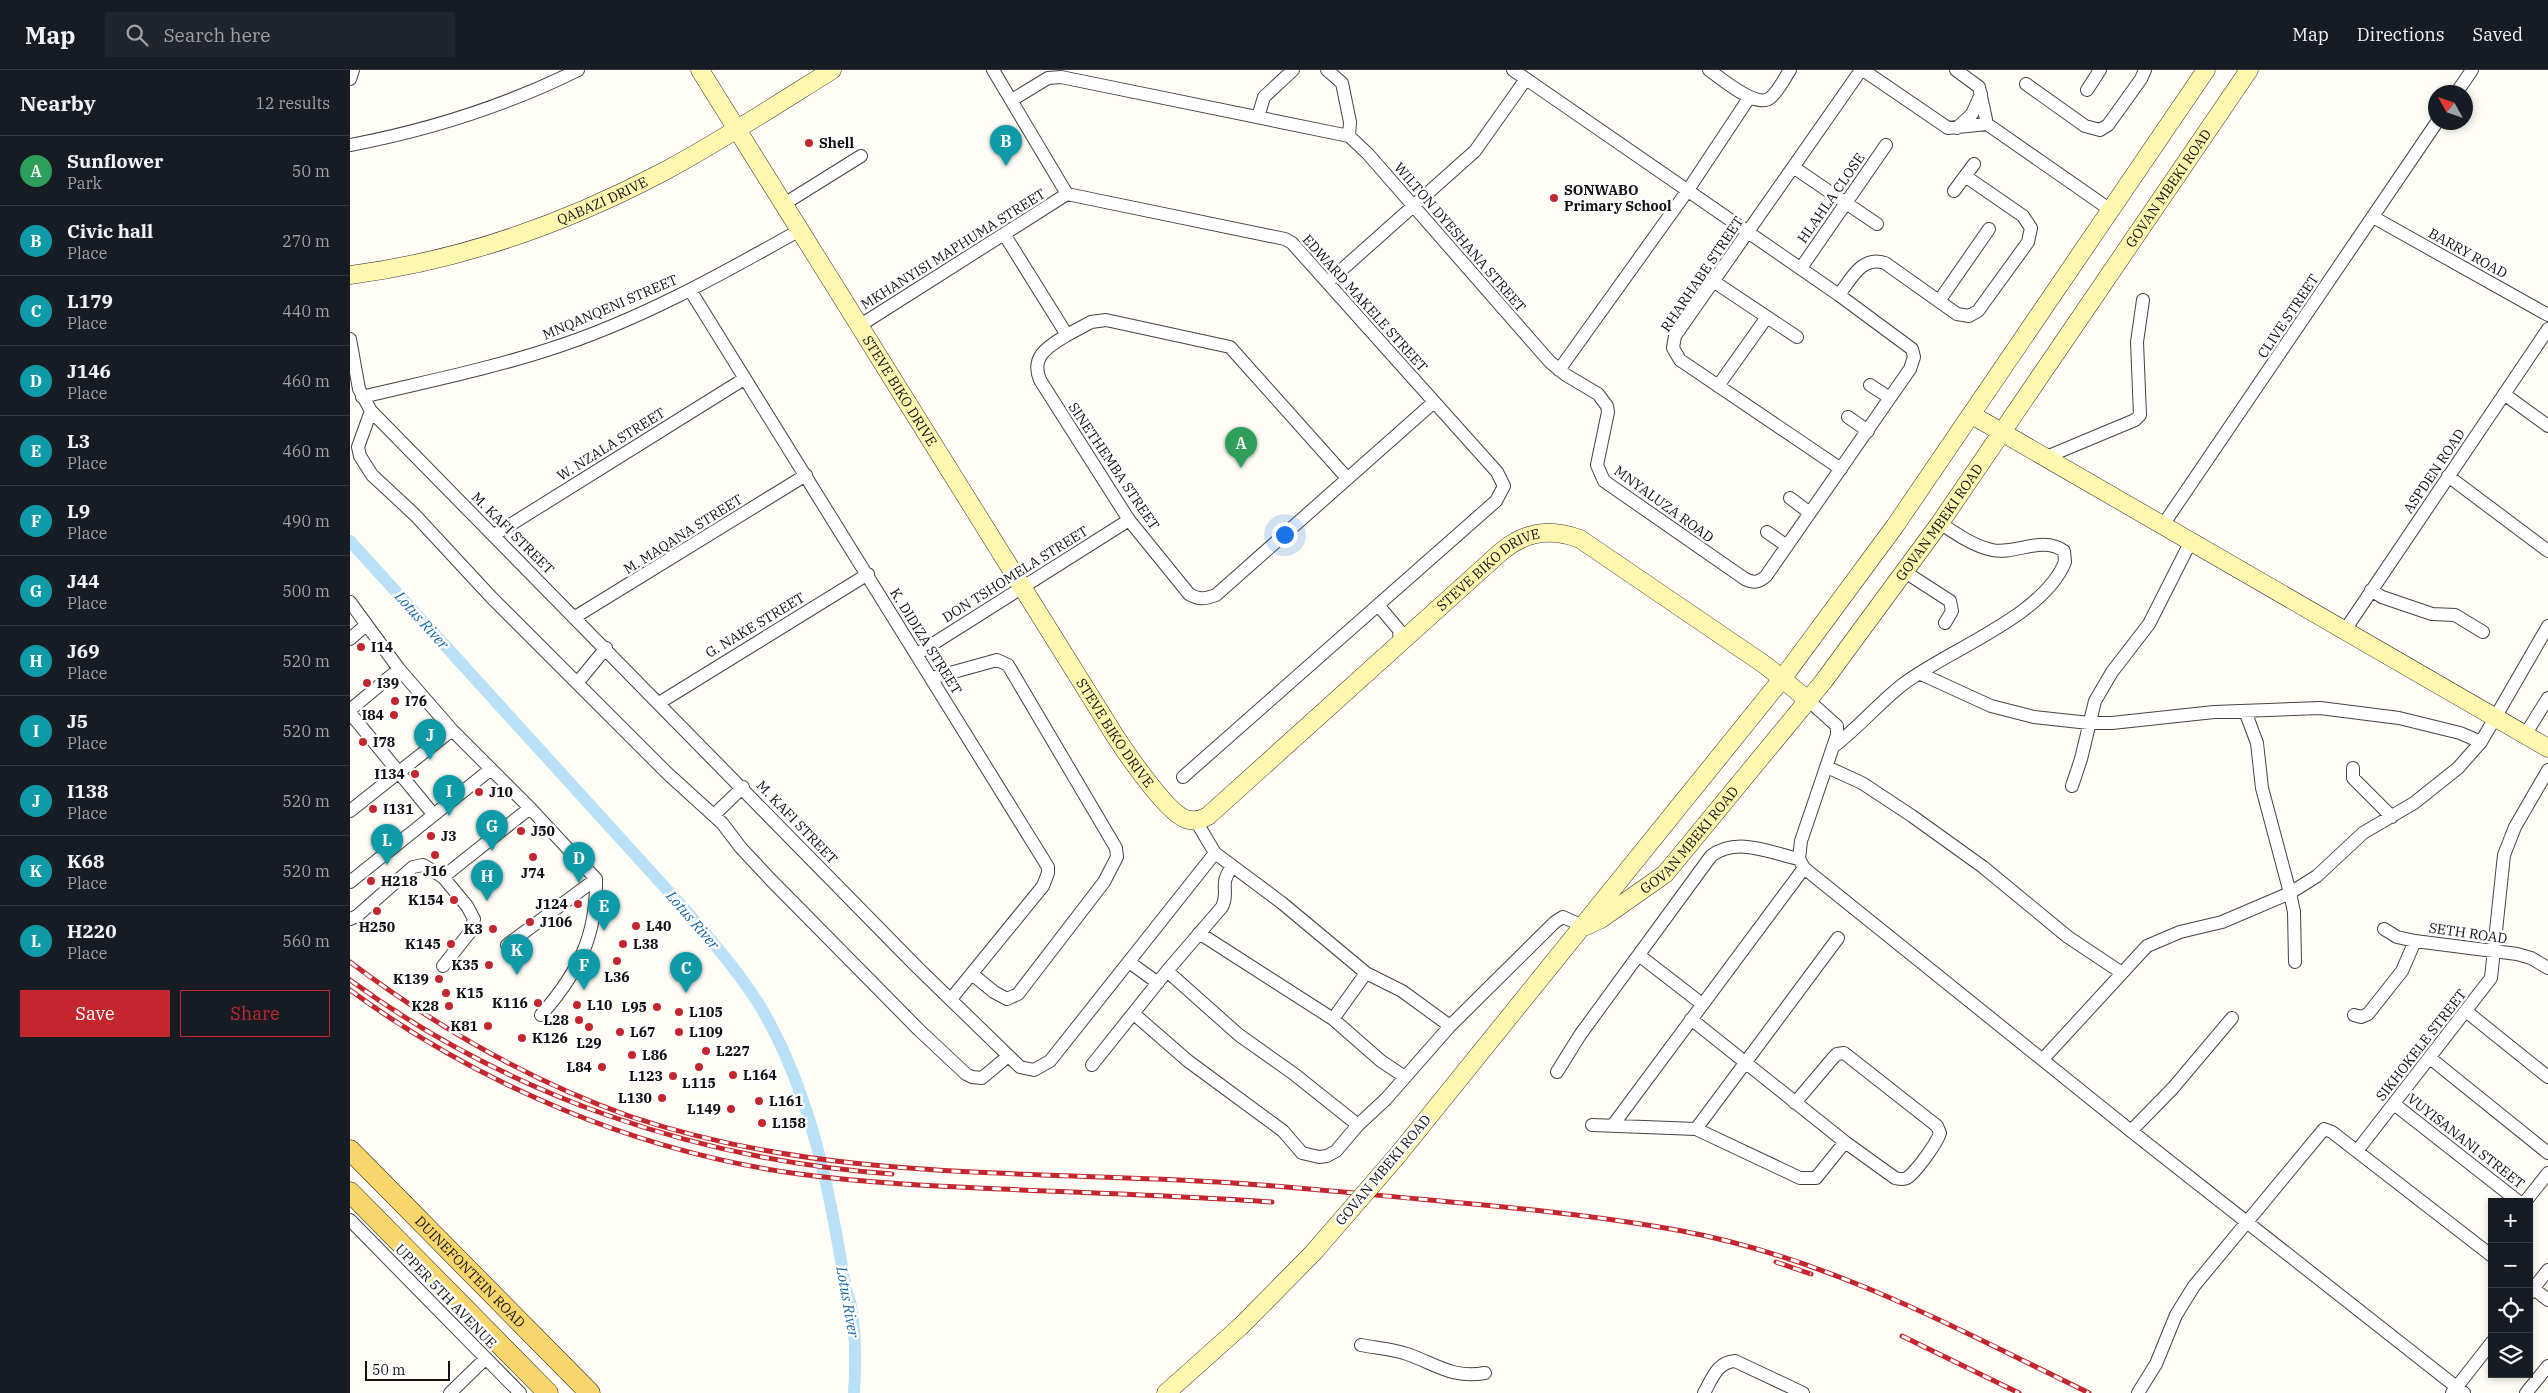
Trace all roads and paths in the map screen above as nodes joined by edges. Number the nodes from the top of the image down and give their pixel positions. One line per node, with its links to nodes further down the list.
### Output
1 (353, 70): 19 (street)
2 (578, 70): 18 (street)
3 (700, 70): 30 (main road, STEVE BIKO DRIVE)
4 (832, 70): 30 (main road, QABAZI DRIVE)
5 (993, 70): 26 (street, MKHANYISI MAPHUMA STREET)
6 (1293, 70): 27 (street)
7 (1327, 70): 32 (street)
8 (1513, 70): 20 (street, MNYALUZA ROAD)
9 (1710, 70): 25 (street)
10 (1790, 70): 25 (street)
11 (1862, 70): 29 (street); 37 (street, RHARHABE STREET)
12 (1956, 70): 24 (street)
13 (2100, 70): 23 (street)
14 (2145, 70): 21 (street)
15 (2206, 70): 45 (main road, GOVAN MBEKI ROAD)
16 (2249, 70): 80 (main road, GOVAN MBEKI ROAD)
17 (2472, 70): 22 (street)
18 (555, 75): 33 (street)
19 (350, 79)
20 (1526, 79): 39 (street, MNYALUZA ROAD); 44 (street)
21 (2026, 84)
22 (2462, 85)
23 (2087, 90)
24 (1981, 92): 28 (street); 29 (street)
25 (1749, 98): 39 (street)
26 (1012, 100): 27 (street); 41 (street, MKHANYISI MAPHUMA STREET)
27 (1258, 117): 32 (street)
28 (1987, 124): 29 (street); 45 (street)
29 (1956, 128)
30 (737, 129): 43 (main road, STEVE BIKO DRIVE); 53 (main road, QABAZI DRIVE)
31 (2432, 130): 46 (street, CLIVE STREET)
32 (1348, 136): 44 (street, WILTON DYESHANA STREET)
33 (350, 145)
34 (1886, 145): 42 (street, HLAHLA CLOSE)
35 (861, 156): 43 (street)
36 (1974, 164): 38 (street)
37 (1793, 167): 42 (street); 50 (street, RHARHABE STREET)
38 (1965, 176): 40 (street); 59 (street)
39 (1688, 190): 50 (street, MNYALUZA ROAD); 67 (street)
40 (1954, 191)
41 (1067, 194): 51 (street, MKHANYISI MAPHUMA STREET); 55 (street, EDWARD MAKELE STREET)
42 (1846, 203): 47 (street); 52 (street, HLAHLA CLOSE)
43 (784, 204): 49 (main road, STEVE BIKO DRIVE)
44 (1413, 206): 55 (street); 67 (street, WILTON DYESHANA STREET)
45 (2112, 211): 76 (main road, GOVAN MBEKI ROAD)
46 (2373, 217): 60 (street, BARRY ROAD); 90 (street, CLIVE STREET)
47 (1876, 224)
48 (1989, 229): 59 (street)
49 (800, 230): 56 (street, MNQANQENI STREET); 62 (main road, STEVE BIKO DRIVE)
50 (1748, 232): 52 (street, MNYALUZA ROAD); 54 (street, RHARHABE STREET)
51 (1004, 234): 62 (street, MKHANYISI MAPHUMA STREET); 64 (street)
52 (1801, 268): 57 (street, MNYALUZA ROAD)
53 (350, 275)
54 (1714, 281): 61 (street); 70 (street, RHARHABE STREET)
55 (1328, 282): 74 (street, EDWARD MAKELE STREET)
56 (690, 290): 68 (street, K. DIDIZA STREET); 72 (street, MNQANQENI STREET)
57 (1839, 295): 59 (street); 73 (street, MNYALUZA ROAD)
58 (2143, 300): 81 (street)
59 (1939, 301)
60 (2548, 314)
61 (1767, 317): 65 (street); 70 (street)
62 (859, 326): 98 (main road, STEVE BIKO DRIVE)
63 (2548, 329): 71 (street, ASPDEN ROAD)
64 (1067, 335): 85 (street, SINETHEMBA STREET); 88 (street, SINETHEMBA STREET)
65 (1797, 337)
66 (350, 339): 72 (street, M. KAFI STREET)
67 (1559, 370): 94 (street, MNYALUZA ROAD)
68 (744, 379): 83 (street, K. DIDIZA STREET); 92 (street, W. NZALA STREET)
69 (1870, 385): 73 (street)
70 (1718, 386): 82 (street, RHARHABE STREET)
71 (2504, 394): 78 (street); 84 (street, ASPDEN ROAD)
72 (362, 397): 75 (street, M. KAFI STREET)
73 (1890, 398): 79 (street, MNYALUZA ROAD)
74 (1434, 402): 85 (street, SINETHEMBA STREET); 101 (street, EDWARD MAKELE STREET)
75 (371, 411): 92 (street, M. KAFI STREET); 116 (street)
76 (1972, 415): 80 (main road); 115 (main road, GOVAN MBEKI ROAD)
77 (1848, 417): 79 (street)
78 (2548, 426)
79 (1868, 430): 82 (street, MNYALUZA ROAD)
80 (2002, 433): 81 (main road); 89 (main road, GOVAN MBEKI ROAD)
81 (2044, 458): 90 (main road)
82 (1841, 469): 87 (street, MNYALUZA ROAD)
83 (806, 475): 97 (street, K. DIDIZA STREET); 102 (street, M. MAQANA STREET)
84 (2448, 476): 95 (street); 99 (street, ASPDEN ROAD)
85 (1347, 478): 88 (street, SINETHEMBA STREET)
86 (1790, 498): 87 (street)
87 (1810, 513): 94 (street, MNYALUZA ROAD)
88 (1129, 520): 98 (street, DON TSHOMELA STREET)
89 (1940, 523): 96 (main road, GOVAN MBEKI ROAD); 113 (street)
90 (2163, 525): 93 (main road)
91 (1767, 532): 94 (street)
92 (494, 535): 102 (street, M. KAFI STREET)
93 (2191, 541): 106 (main road); 123 (street)
94 (1787, 546)
95 (2548, 551)
96 (1905, 572): 103 (street); 118 (main road, GOVAN MBEKI ROAD)
97 (868, 574): 111 (street, K. DIDIZA STREET); 119 (street, G. NAKE STREET)
98 (1023, 588): 111 (street, DON TSHOMELA STREET); 142 (main road, STEVE BIKO DRIVE)
99 (2371, 590): 106 (street, ASPDEN ROAD); 107 (street)
100 (350, 602): 104 (street)
101 (1378, 605): 108 (street); 134 (street)
102 (575, 617): 110 (street, M. KAFI STREET)
103 (1945, 624)
104 (366, 625): 109 (street); 112 (street)
105 (2548, 626): 122 (street)
106 (2345, 630): 122 (main road)
107 (2483, 632)
108 (1404, 635): 115 (main road, STEVE BIKO DRIVE); 142 (main road, STEVE BIKO DRIVE)
109 (350, 639)
110 (606, 648): 116 (street); 119 (street, M. KAFI STREET)
111 (917, 654): 114 (street, K. DIDIZA STREET)
112 (399, 669): 120 (street); 124 (street)
113 (1921, 674): 123 (street); 127 (street)
114 (932, 678): 166 (street, K. DIDIZA STREET); 166 (street)
115 (1782, 679): 118 (main road, STEVE BIKO DRIVE); 151 (main road, GOVAN MBEKI ROAD)
116 (578, 682): 140 (street)
117 (2548, 698): 125 (street)
118 (1808, 700): 127 (street); 151 (main road, GOVAN MBEKI ROAD)
119 (659, 703): 136 (street, M. KAFI STREET)
120 (350, 711): 133 (street)
121 (2245, 711): 123 (street); 126 (street); 149 (street)
122 (2494, 717): 125 (main road); 126 (street)
123 (2088, 723): 135 (street)
124 (452, 730): 131 (street); 133 (street)
125 (2525, 735): 128 (main road)
126 (2481, 742): 141 (street)
127 (1833, 746): 129 (street)
128 (2548, 748)
129 (1827, 767): 144 (street); 164 (street)
130 (2353, 768): 141 (street)
131 (491, 769): 137 (street); 139 (street)
132 (2548, 770): 157 (street, SIKHOKELE STREET)
133 (400, 771): 138 (street); 139 (street)
134 (1182, 777)
135 (2072, 786)
136 (743, 787): 140 (street); 168 (street, M. KAFI STREET)
137 (530, 808): 146 (street); 147 (street)
138 (350, 811)
139 (433, 814): 148 (street)
140 (714, 815): 178 (street)
141 (2392, 817): 149 (street)
142 (1196, 821): 143 (street)
143 (1215, 853): 145 (street); 159 (street, M. KAFI STREET)
144 (1802, 863): 158 (street); 169 (street); 180 (street)
145 (1232, 867): 153 (street); 165 (street)
146 (443, 877): 150 (street); 161 (street)
147 (596, 880): 156 (street); 172 (street)
148 (350, 882)
149 (2290, 893): 160 (street); 164 (street)
150 (350, 919)
151 (1577, 925): 177 (street); 218 (main road, GOVAN MBEKI ROAD, bridge)
152 (2384, 929): 155 (street, SETH ROAD)
153 (1199, 933): 163 (street); 175 (street)
154 (1838, 938): 181 (street)
155 (2415, 941): 157 (street, SETH ROAD); 173 (street)
156 (507, 945)
157 (2495, 952): 162 (street, SETH ROAD); 170 (street, SIKHOKELE STREET)
158 (1640, 956): 169 (street); 183 (street)
159 (1129, 962): 167 (street); 178 (street, M. KAFI STREET)
160 (2295, 962)
161 (443, 966)
162 (2548, 968)
163 (1167, 971): 167 (street); 188 (street)
164 (2122, 972): 180 (street)
165 (1366, 973): 175 (street); 177 (street)
166 (972, 974): 168 (street, K. DIDIZA STREET)
167 (1158, 983): 171 (street)
168 (951, 999): 178 (street, M. KAFI STREET)
169 (1702, 1004): 176 (street)
170 (2467, 1012): 179 (street, SIKHOKELE STREET); 185 (street)
171 (1134, 1014): 182 (street); 188 (street)
172 (542, 1015)
173 (2354, 1015)
174 (2232, 1018): 192 (street)
175 (1333, 1019): 184 (street)
176 (1691, 1019): 181 (street); 190 (street)
177 (1450, 1026): 184 (street)
178 (1007, 1057)
179 (2430, 1058): 187 (street, SIKHOKELE STREET); 196 (street)
180 (2042, 1059): 192 (street)
181 (1745, 1062): 186 (street); 191 (street)
182 (1092, 1065)
183 (1557, 1072)
184 (1405, 1077): 188 (street)
185 (2548, 1077)
186 (1795, 1103): 193 (street); 193 (street)
187 (2394, 1104): 195 (street, SIKHOKELE STREET); 199 (street, VUYISANANI STREET)
188 (1358, 1124)
189 (1592, 1125): 190 (street)
190 (1614, 1125): 191 (street)
191 (1696, 1128): 193 (street)
192 (2131, 1131): 202 (street)
193 (1845, 1142)
194 (350, 1150): 217 (main road, DUINEFONTEIN ROAD)
195 (2357, 1151): 202 (street); 203 (street)
196 (2548, 1152)
197 (2548, 1173): 200 (street)
198 (350, 1192): 216 (main road)
199 (2514, 1198)
200 (2528, 1198)
201 (350, 1220): 210 (street, UPPER 5TH AVENUE)
202 (2247, 1222): 213 (street); 221 (street)
203 (2488, 1249)
204 (2548, 1270): 205 (street)
205 (2532, 1288)
206 (2533, 1290): 207 (street)
207 (2548, 1300)
208 (1361, 1345): 212 (street)
209 (2488, 1348): 213 (street)
210 (486, 1358): 214 (street); 215 (street, UPPER 5TH AVENUE)
211 (2548, 1366): 222 (street)
212 (1485, 1373)
213 (2457, 1391)
214 (450, 1393)
215 (520, 1393)
216 (548, 1393)
217 (590, 1393)
218 (1166, 1393)
219 (1704, 1393): 220 (street)
220 (1803, 1393)
221 (2138, 1393)
222 (2526, 1393)

